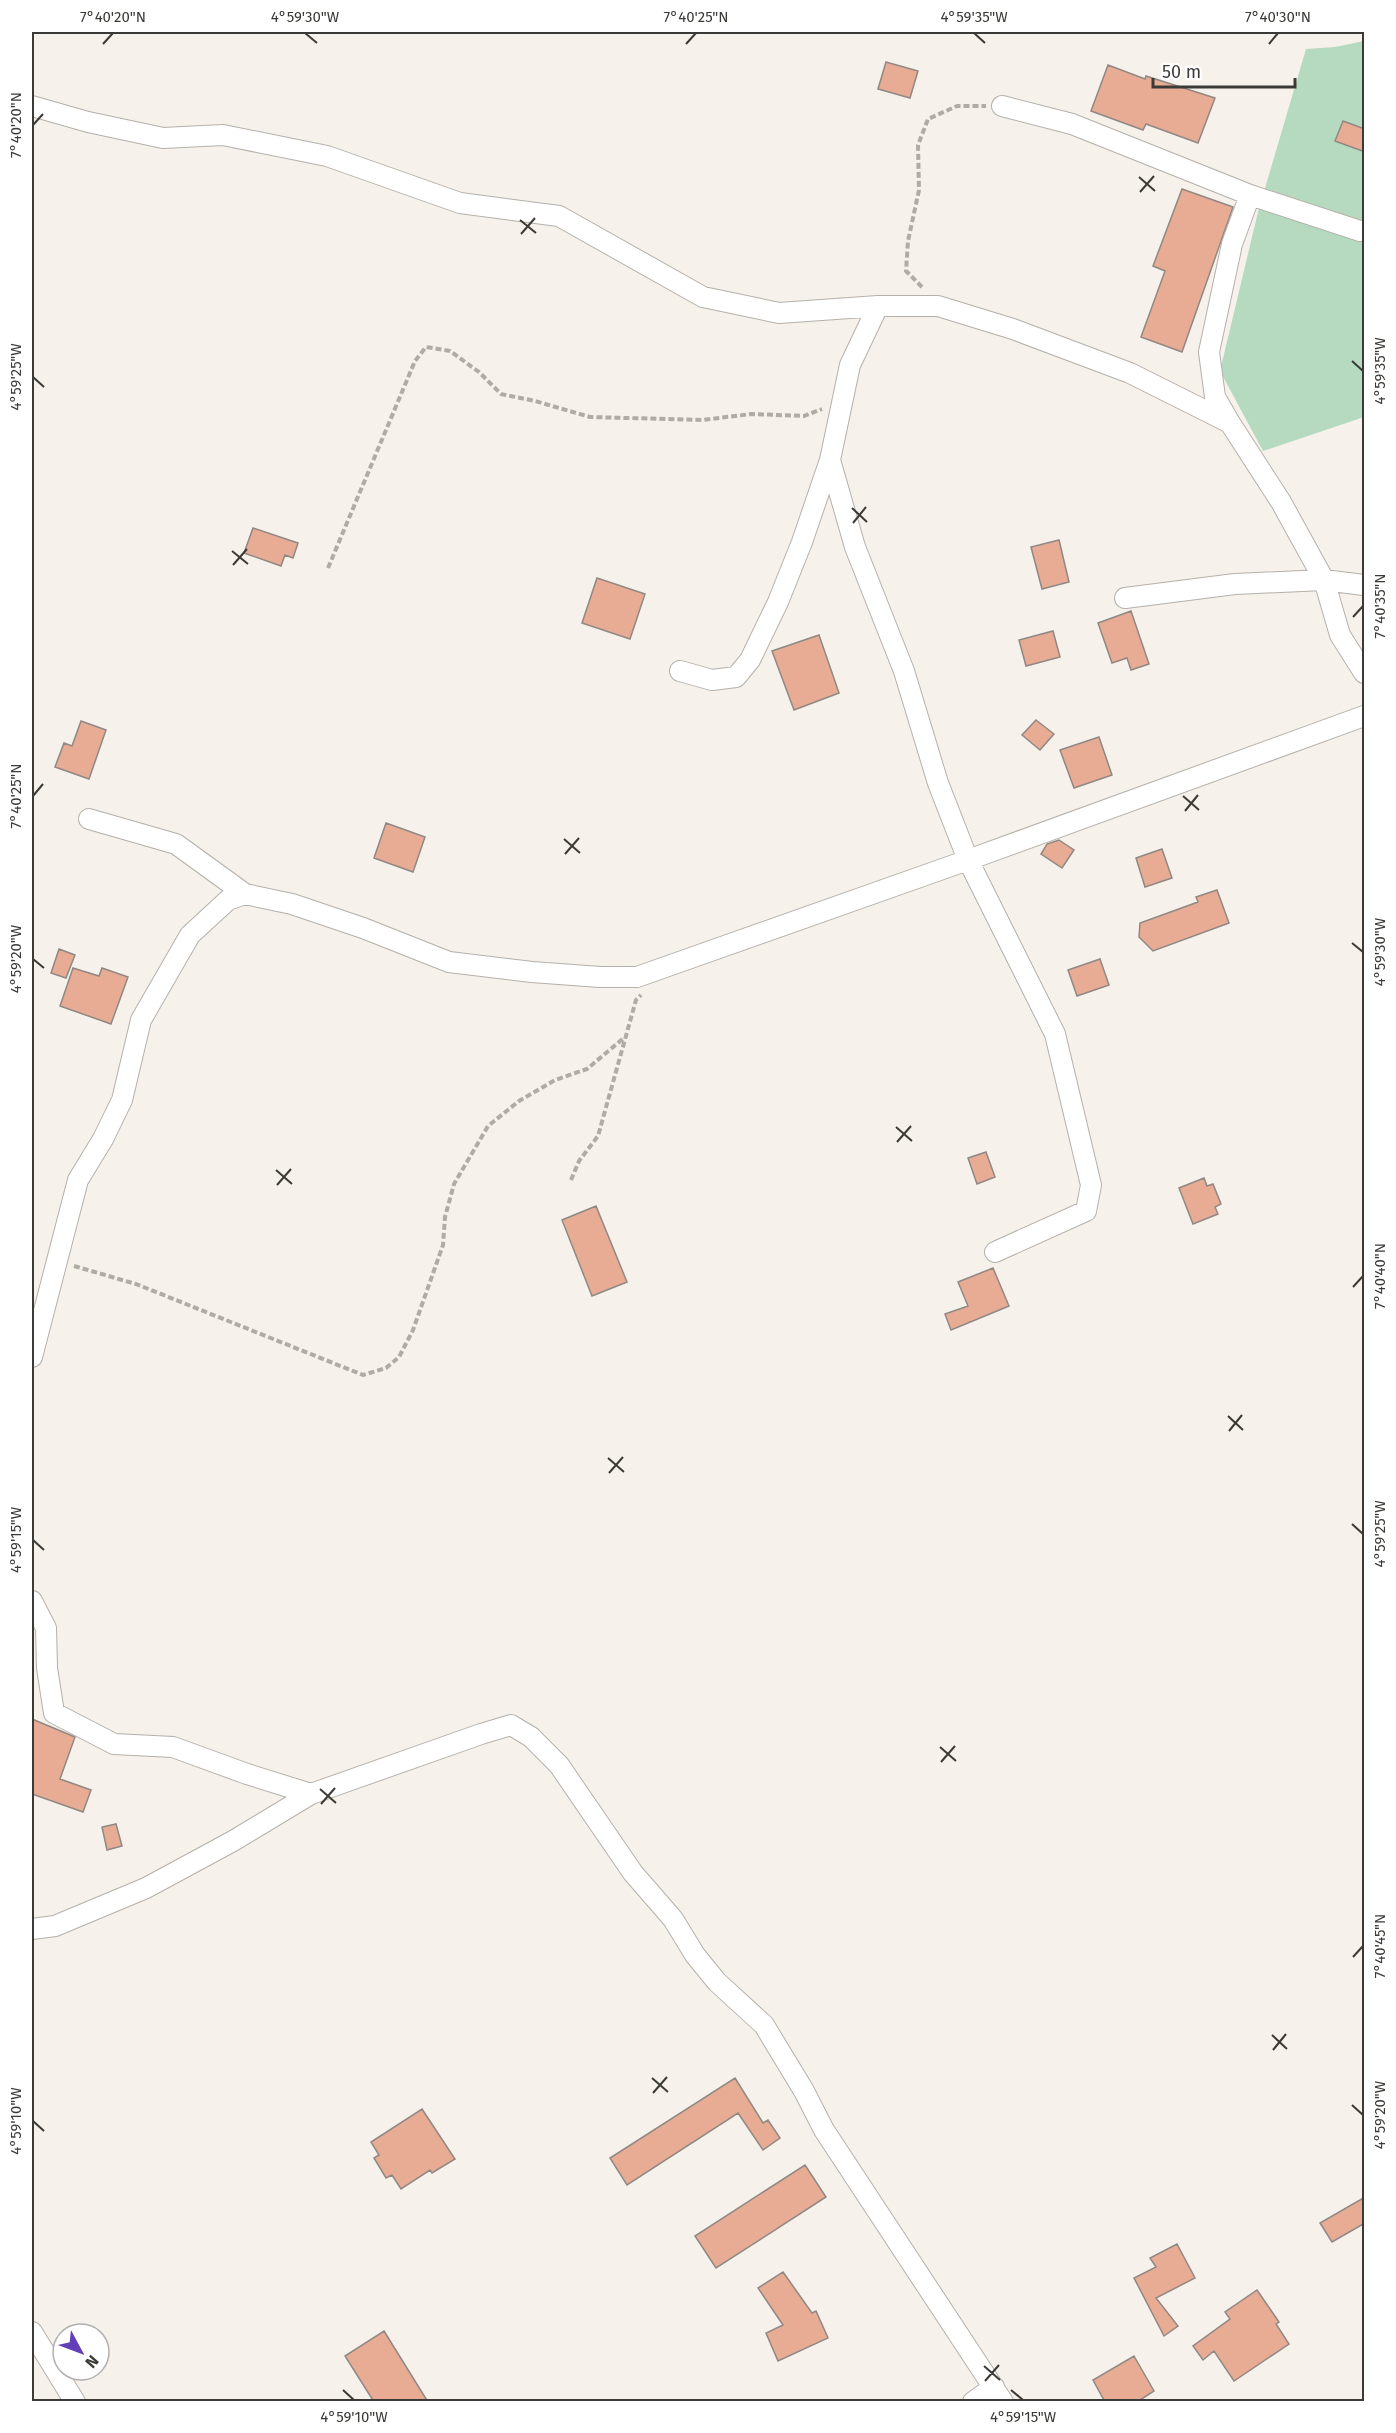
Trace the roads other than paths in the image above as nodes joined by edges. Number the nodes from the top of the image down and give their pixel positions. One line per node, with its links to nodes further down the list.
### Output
1 (32, 106): 5 (street)
2 (1002, 106): 3 (street)
3 (1250, 195): 4 (street); 6 (street)
4 (1360, 231)
5 (878, 306): 6 (street); 7 (street)
6 (1230, 423): 8 (street)
7 (830, 460): 11 (street); 15 (street)
8 (1324, 580): 9 (street); 10 (street); 12 (street)
9 (1365, 585)
10 (1125, 598)
11 (680, 671)
12 (1365, 673)
13 (1365, 716): 15 (street)
14 (89, 819): 16 (street)
15 (968, 860): 16 (street); 17 (street)
16 (245, 894): 18 (street)
17 (995, 1252)
18 (32, 1357)
19 (32, 1601): 20 (street)
20 (311, 1794): 21 (street); 23 (street)
21 (32, 1929)
22 (32, 2332): 24 (street)
23 (999, 2394): 25 (street)
24 (75, 2402)
25 (973, 2402)

